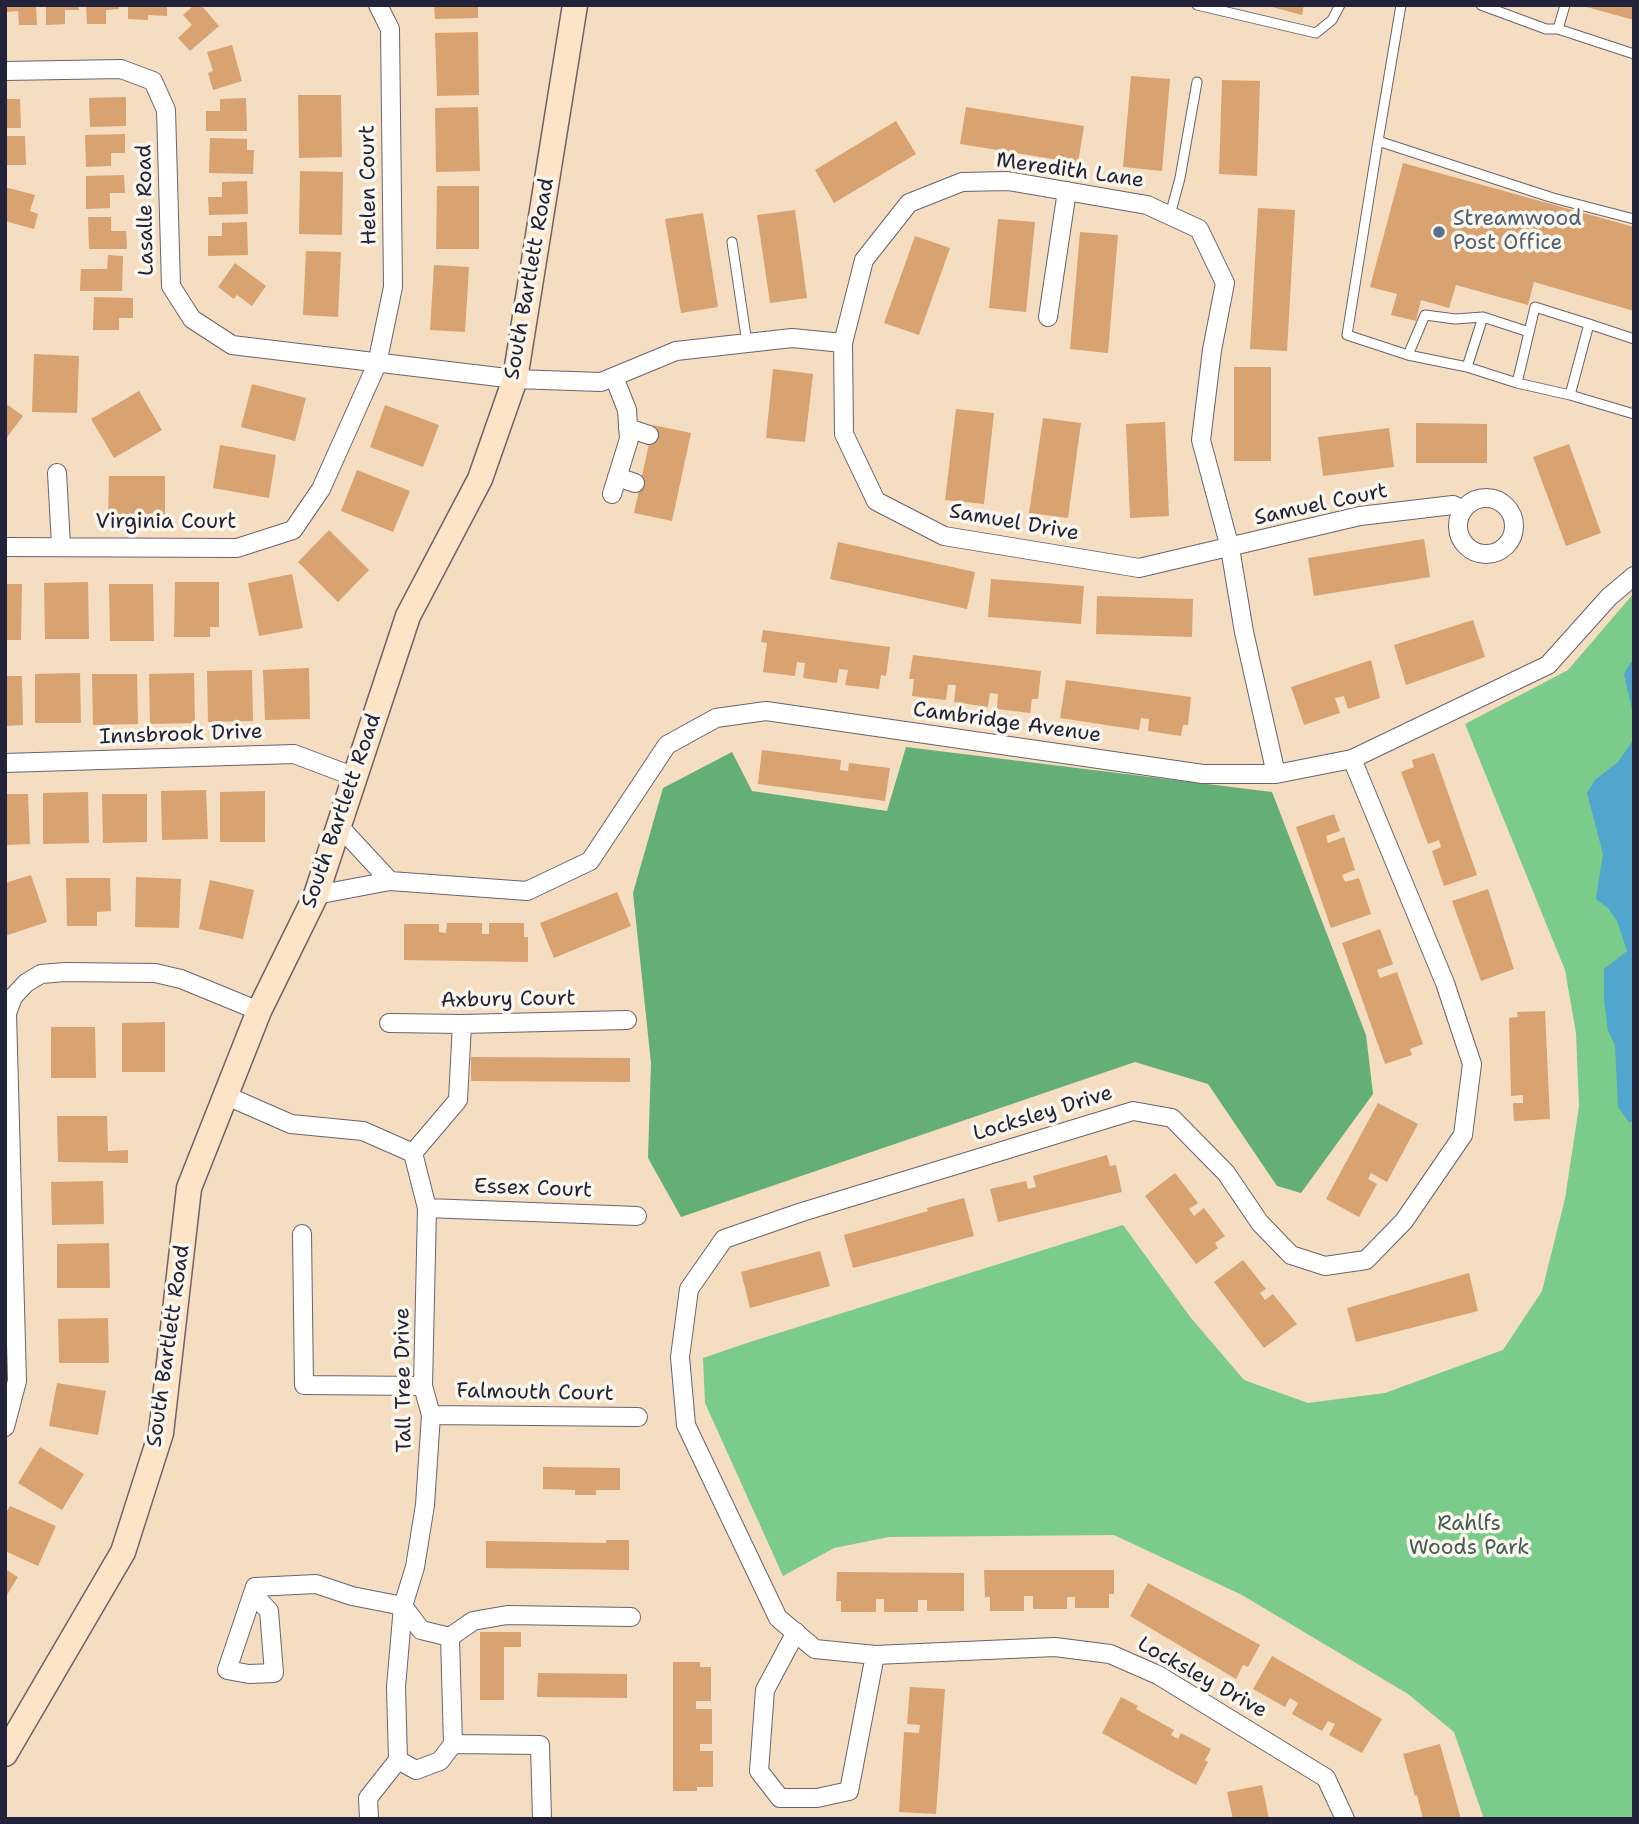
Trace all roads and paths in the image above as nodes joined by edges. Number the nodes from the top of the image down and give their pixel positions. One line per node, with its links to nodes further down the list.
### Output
1 (378, 5): 26 (street, Helen Court)
2 (575, 5): 29 (main road, South Bartlett Road)
3 (1197, 5): 4 (lane)
4 (1340, 5)
5 (1401, 5): 13 (lane)
6 (1481, 5): 8 (lane)
7 (1565, 5): 9 (lane)
8 (1505, 9): 9 (lane)
9 (1558, 29): 10 (lane)
10 (1634, 54)
11 (5, 71): 26 (street, Lasalle Road)
12 (1197, 82): 15 (lane)
13 (1378, 141): 16 (lane); 25 (lane)
14 (1067, 191): 15 (street, Meredith Lane); 18 (street); 23 (street, Meredith Lane)
15 (1170, 215): 40 (street, Meredith Lane)
16 (1634, 219)
17 (732, 242): 24 (lane)
18 (1048, 317)
19 (1483, 317): 21 (lane); 25 (lane); 27 (lane)
20 (1589, 324): 21 (lane); 22 (lane); 31 (lane)
21 (1529, 332): 30 (lane)
22 (1634, 339)
23 (844, 343): 24 (street); 40 (street, Samuel Drive)
24 (747, 344): 28 (street)
25 (1408, 355): 27 (lane)
26 (377, 364): 29 (street, Lasalle Road); 38 (street, Virginia Court)
27 (1467, 367): 30 (lane)
28 (614, 377): 29 (street); 33 (street)
29 (515, 379): 45 (main road, South Bartlett Road)
30 (1517, 383): 31 (lane)
31 (1570, 395): 32 (lane)
32 (1634, 414)
33 (628, 428): 34 (street); 36 (street)
34 (649, 435)
35 (57, 473): 38 (street)
36 (635, 483)
37 (1463, 510): 40 (street, Samuel Court)
38 (61, 545): 39 (street, Virginia Court)
39 (5, 547)
40 (1230, 548): 44 (street, Meredith Lane)
41 (1634, 576): 42 (street, Cambridge Avenue)
42 (1352, 759): 44 (street, Cambridge Avenue); 65 (street, Locksley Drive)
43 (5, 763): 45 (street, Innsbrook Drive)
44 (1276, 774): 47 (street, Cambridge Avenue)
45 (355, 777): 46 (main road, South Bartlett Road)
46 (339, 826): 47 (street); 48 (main road, South Bartlett Road)
47 (390, 881): 48 (street, Cambridge Avenue)
48 (317, 895): 49 (main road, South Bartlett Road)
49 (259, 1011): 53 (main road, South Bartlett Road); 61 (street)
50 (626, 1020): 52 (street, Axbury Court)
51 (389, 1023): 52 (street, Axbury Court)
52 (462, 1024): 54 (street)
53 (227, 1096): 54 (street); 69 (main road, South Bartlett Road)
54 (413, 1153): 55 (street, Tall Tree Drive)
55 (427, 1208): 56 (street, Essex Court); 58 (street, Tall Tree Drive)
56 (638, 1216)
57 (302, 1234): 58 (street)
58 (423, 1386): 59 (street, Tall Tree Drive)
59 (431, 1415): 60 (street, Falmouth Court); 63 (street, Tall Tree Drive)
60 (638, 1417)
61 (5, 1427)
62 (253, 1594): 63 (street)
63 (403, 1606): 66 (street); 70 (street, Tall Tree Drive)
64 (631, 1617): 66 (street)
65 (796, 1632): 67 (street, Locksley Drive); 67 (street)
66 (450, 1637): 68 (street)
67 (875, 1655): 73 (street, Locksley Drive)
68 (453, 1744): 70 (street); 72 (street)
69 (5, 1754)
70 (398, 1760): 71 (street)
71 (369, 1819)
72 (542, 1819)
73 (1345, 1819)

